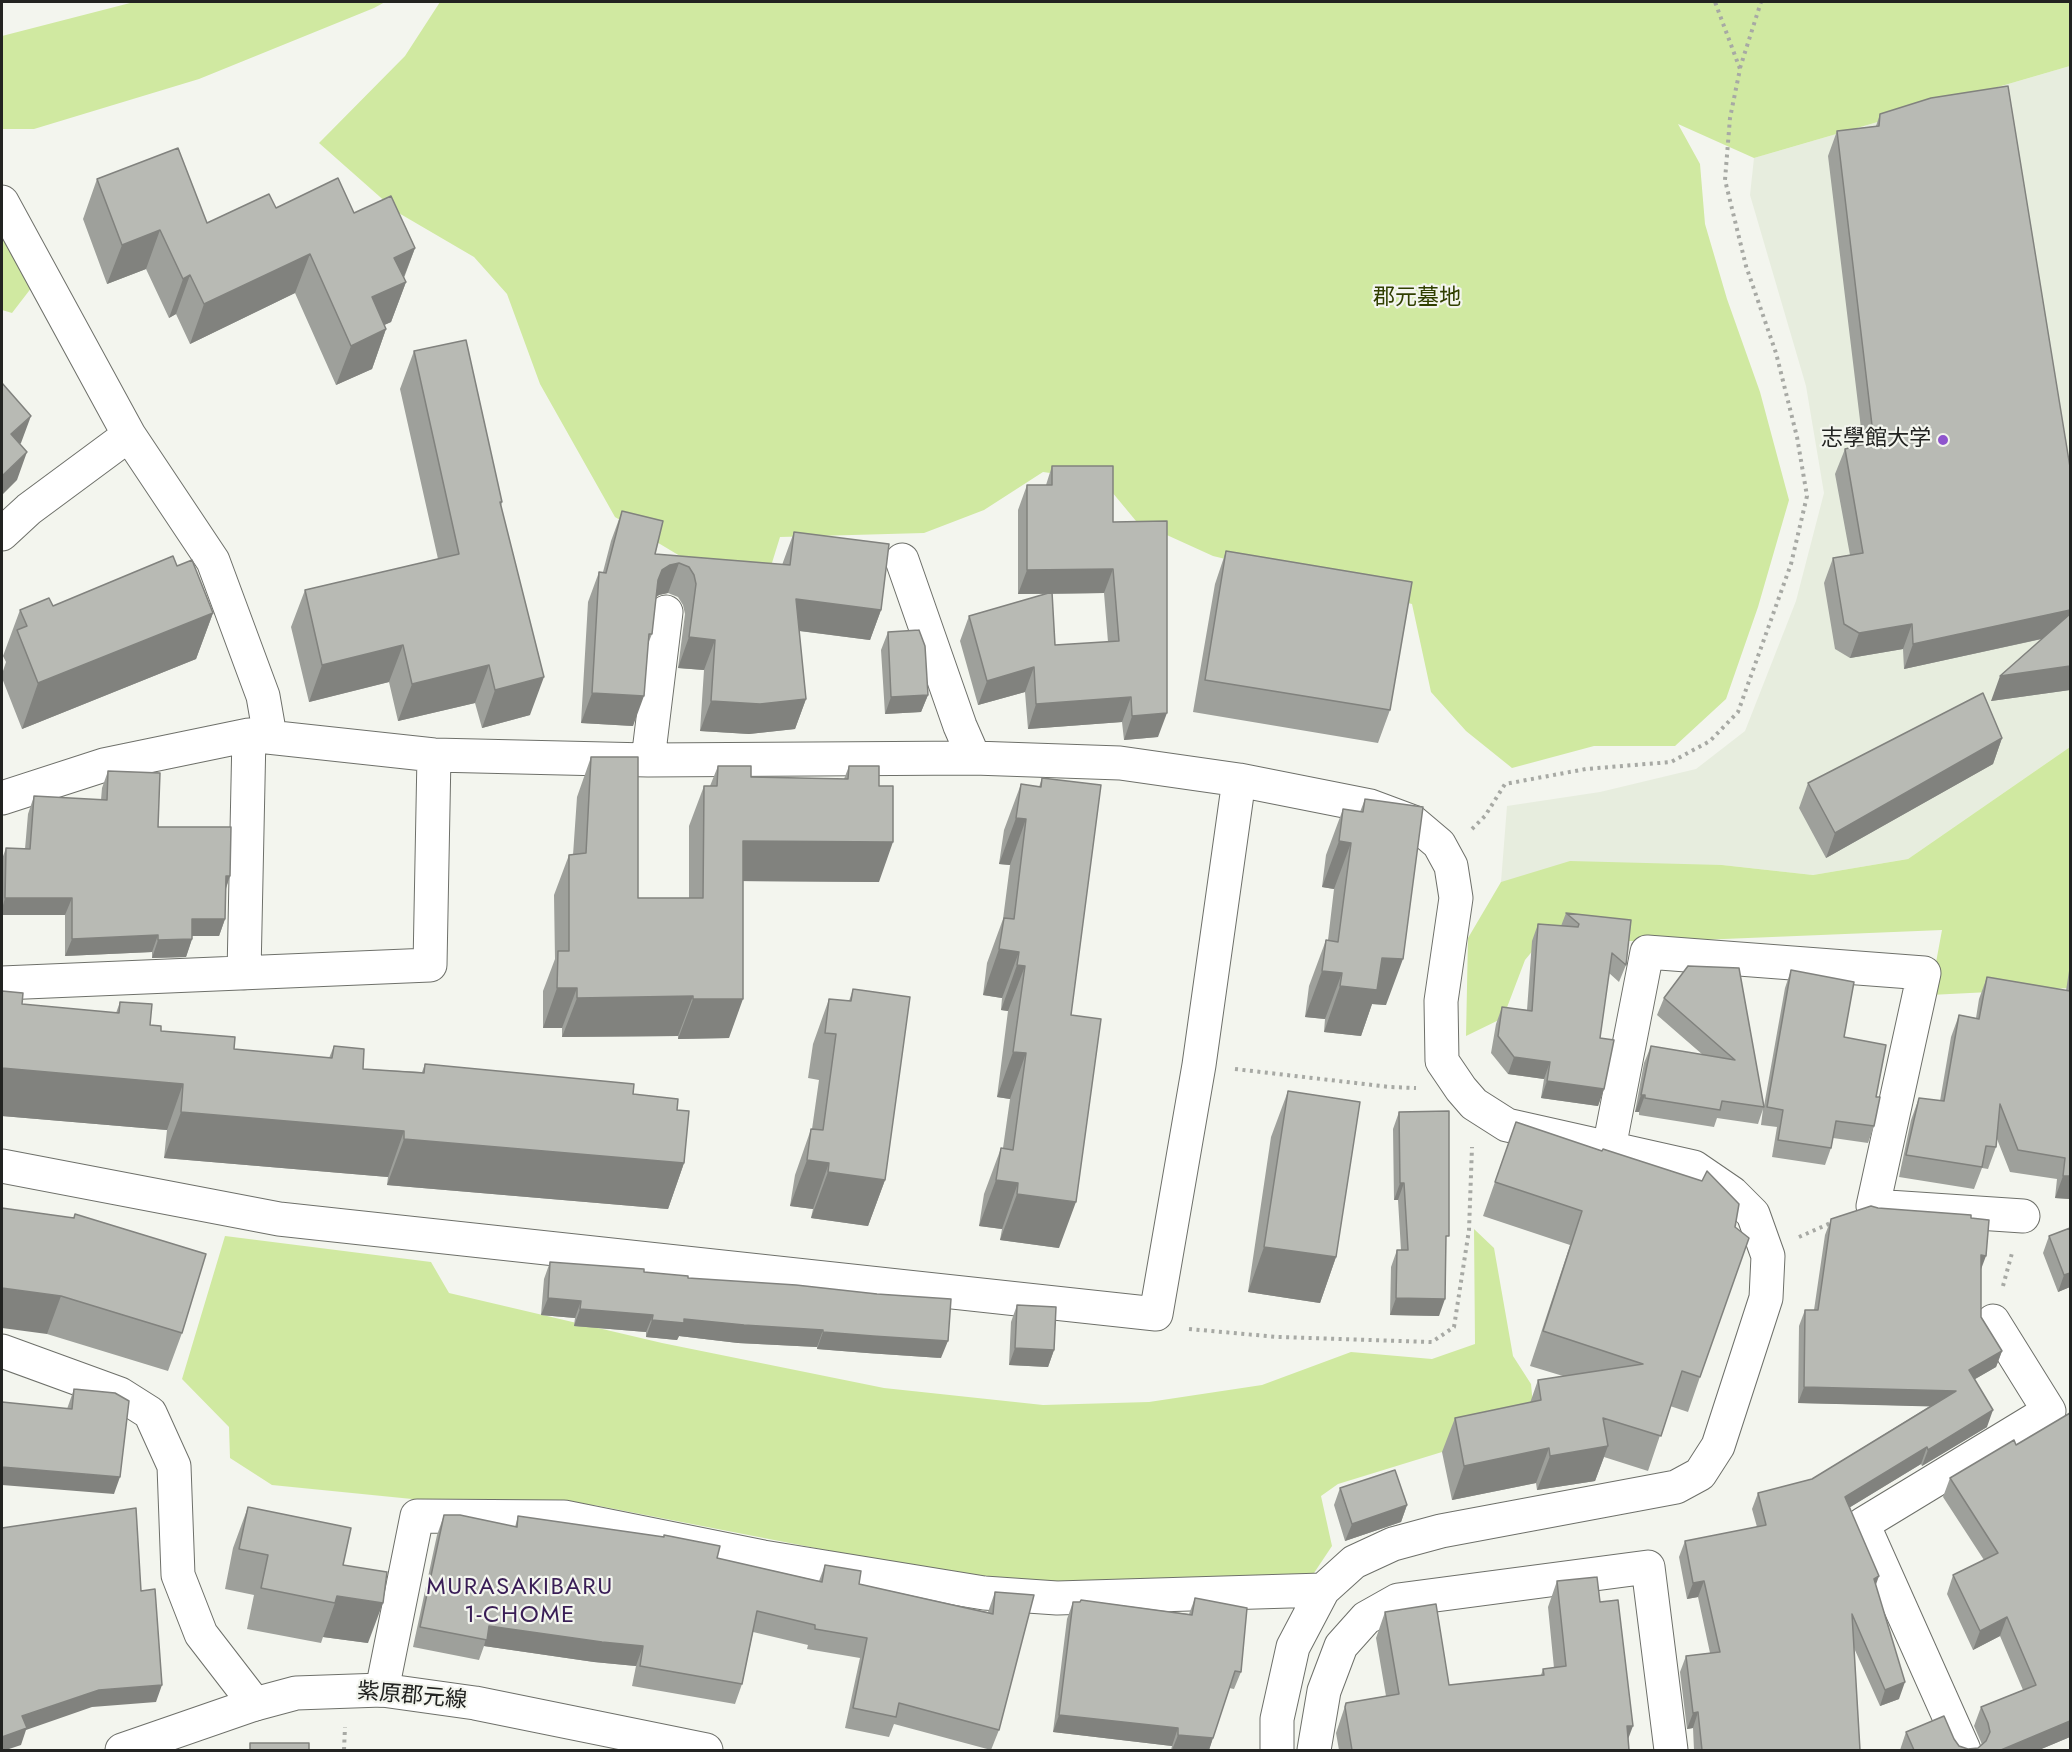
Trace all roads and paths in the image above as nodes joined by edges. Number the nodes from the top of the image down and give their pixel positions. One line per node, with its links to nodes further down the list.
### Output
1 (1715, 2): 3 (path)
2 (1761, 2): 3 (path)
3 (1740, 69): 15 (path)
4 (2, 202): 5 (street)
5 (129, 435): 6 (street); 9 (street)
6 (2, 534)
7 (903, 560): 11 (street)
8 (666, 612): 12 (street)
9 (260, 736): 10 (street); 14 (street); 16 (street)
10 (434, 755): 12 (street); 16 (street)
11 (974, 758): 12 (street); 13 (street)
12 (648, 760)
13 (1239, 780): 15 (street); 18 (street)
14 (2, 798)
15 (1445, 855): 20 (street)
16 (244, 973): 17 (street)
17 (2, 983)
18 (1199, 1065): 19 (path); 26 (street)
19 (1390, 1087)
20 (1474, 1104): 21 (street); 26 (path)
21 (1608, 1148): 23 (street); 25 (street)
22 (2, 1166): 26 (street)
23 (1873, 1206): 24 (street); 25 (path)
24 (2023, 1216): 27 (path)
25 (1768, 1256): 29 (street)
26 (1156, 1314)
27 (1993, 1322): 39 (street)
28 (2, 1351): 31 (street)
29 (1323, 1590): 30 (street); 36 (street)
30 (382, 1690): 31 (street, 紫原郡元線); 35 (street, 紫原郡元線)
31 (255, 1704): 33 (street, 紫原郡元線)
32 (345, 1716): 34 (path)
33 (122, 1750)
34 (344, 1750)
35 (706, 1750)
36 (1277, 1750)
37 (1314, 1750): 38 (street)
38 (1671, 1750)
39 (1964, 1750)

